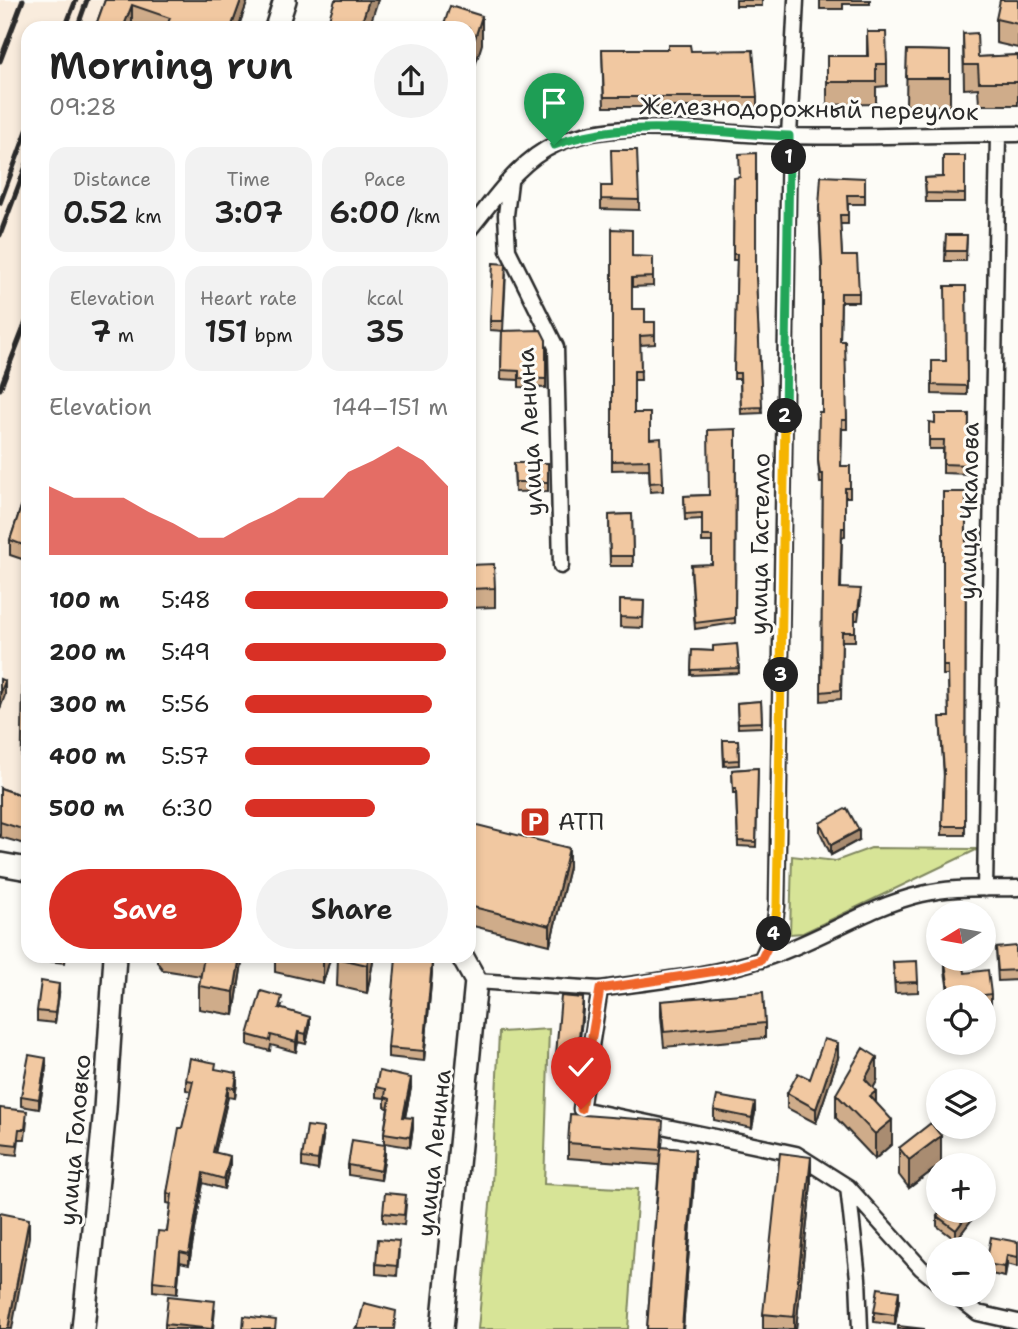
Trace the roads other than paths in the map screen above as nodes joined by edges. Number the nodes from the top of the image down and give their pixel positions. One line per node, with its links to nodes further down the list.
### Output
1 (285, 0): 3 (main road)
2 (796, 0): 6 (street, улица Гастелло)
3 (278, 21)
4 (998, 134): 5 (street, Железнодорожный переулок); 6 (street, Железнодорожный переулок); 13 (street, улица Чкалова)
5 (1018, 134)
6 (789, 136): 7 (street, Железнодорожный переулок); 14 (street, улица Гастелло)
7 (510, 181): 8 (street, Железнодорожный переулок); 9 (street, улица Ленина)
8 (476, 222)
9 (561, 566)
10 (0, 864): 11 (main road)
11 (21, 868)
12 (1018, 888): 13 (street)
13 (985, 889): 14 (street)
14 (761, 960): 18 (street)
15 (115, 963): 23 (main road, улица Головко)
16 (466, 963): 17 (main road)
17 (476, 981): 18 (street); 24 (main road, улица Ленина)
18 (600, 989): 19 (street)
19 (848, 1187): 20 (street); 25 (street)
20 (926, 1272)
21 (970, 1307): 22 (street)
22 (1018, 1322)
23 (83, 1329)
24 (442, 1329)
25 (860, 1329)

